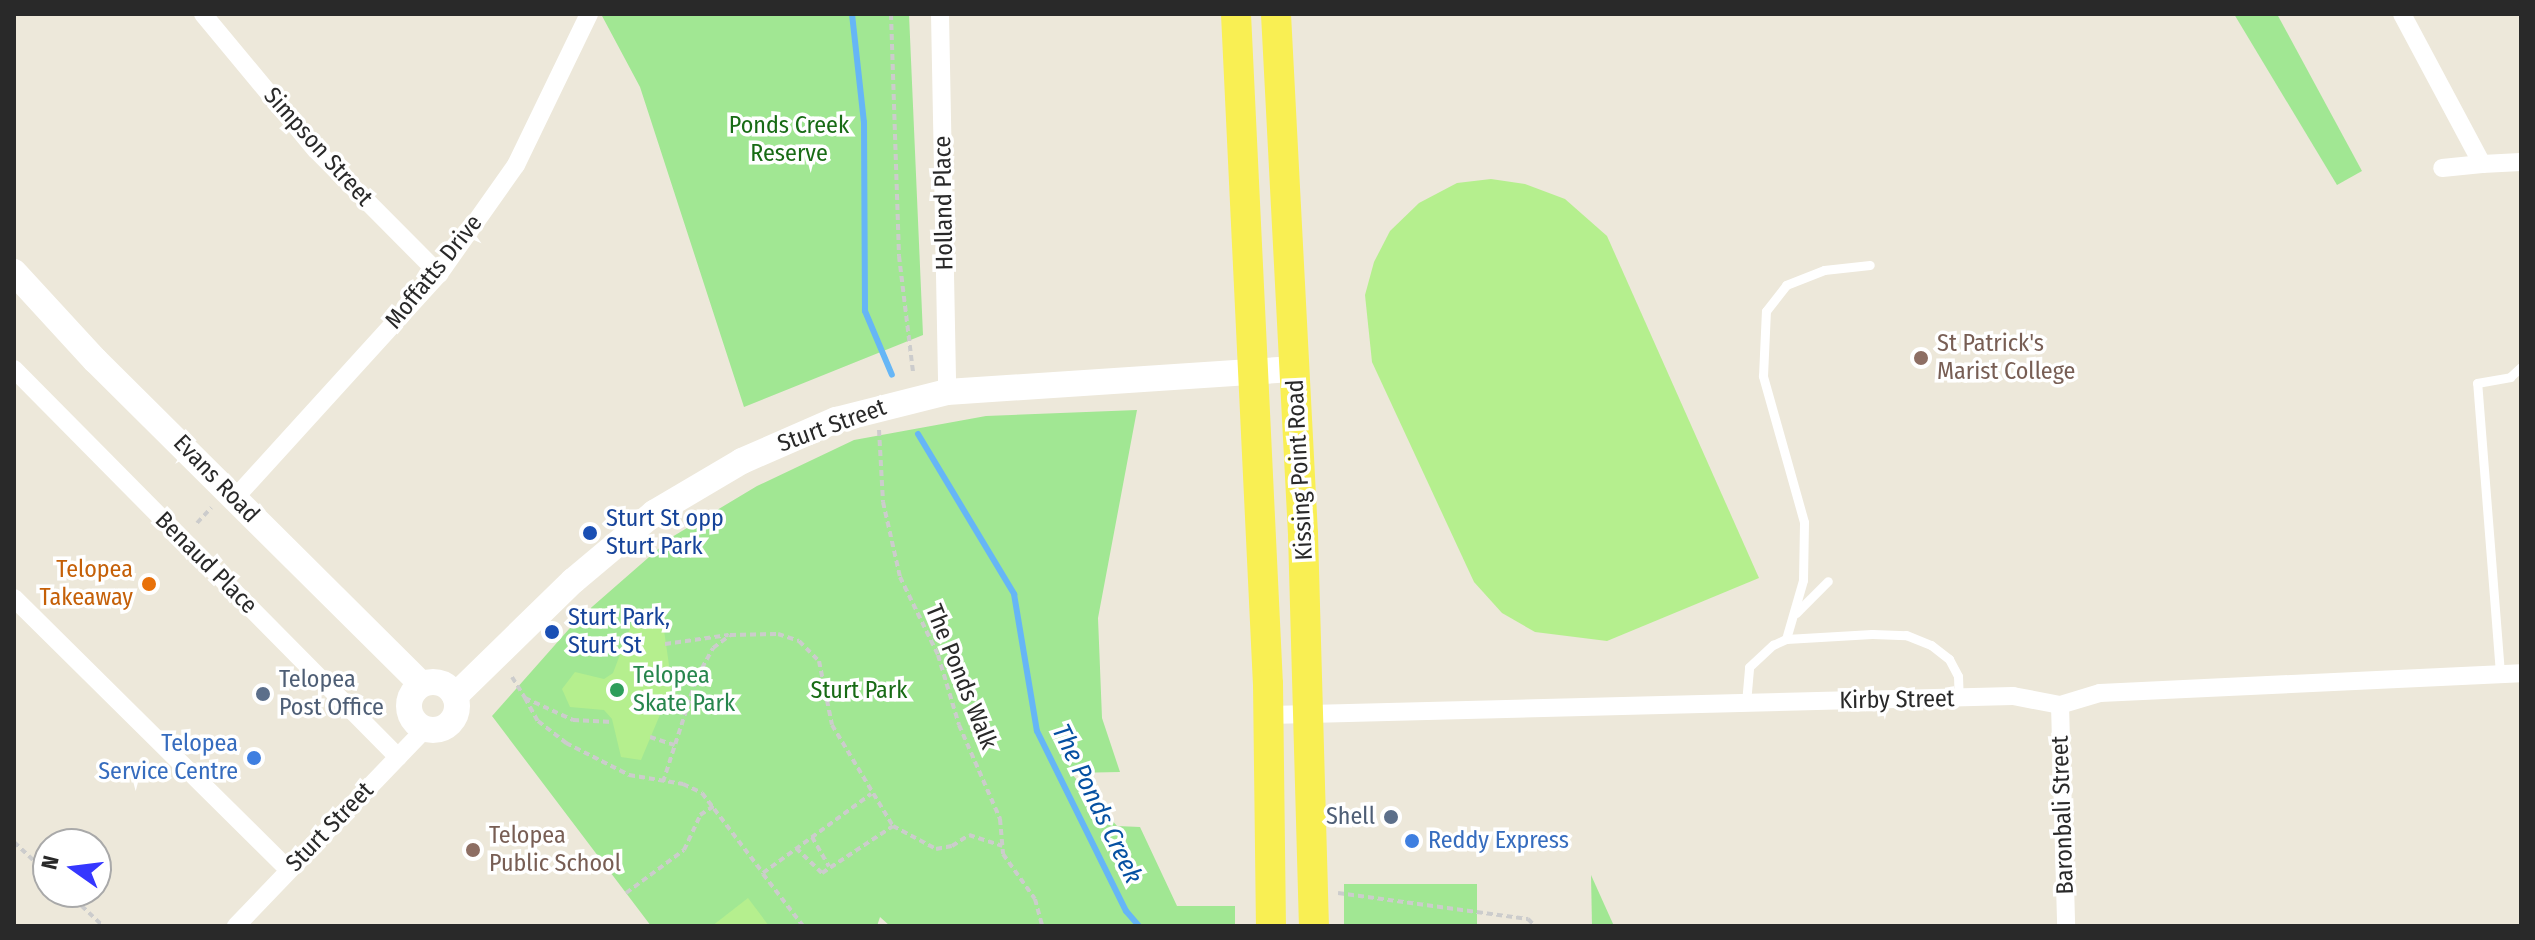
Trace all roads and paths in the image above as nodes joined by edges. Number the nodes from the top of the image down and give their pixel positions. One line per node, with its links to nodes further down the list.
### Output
1 (203, 14): 13 (street, Simpson Street)
2 (589, 14): 13 (street, Moffatts Drive)
3 (891, 14): 18 (path)
4 (940, 14): 19 (street, Holland Place)
5 (1236, 14): 17 (main road, Kissing Point Road)
6 (1276, 14): 16 (main road, Kissing Point Road)
7 (2402, 14): 9 (street)
8 (2521, 162): 9 (street)
9 (2482, 164): 10 (street)
10 (2442, 168)
11 (1870, 265): 25 (lane)
12 (14, 272): 21 (street, Evans Road)
13 (439, 274): 21 (street, Moffatts Drive)
14 (2521, 367): 29 (lane)
15 (14, 369): 44 (street, Benaud Place)
16 (1295, 369): 17 (street, Sturt Street); 38 (main road, Kissing Point Road)
17 (1251, 371): 19 (street, Sturt Street); 39 (main road, Kissing Point Road)
18 (913, 372)
19 (947, 392): 33 (street, Sturt Street)
20 (879, 429): 51 (path, The Ponds Walk)
21 (222, 504): 22 (path); 32 (street, Evans Road)
22 (197, 523)
23 (1828, 581): 25 (lane)
24 (14, 598): 55 (street)
25 (1793, 615): 27 (lane)
26 (730, 635): 28 (path); 43 (path); 46 (path)
27 (1786, 639): 35 (lane); 36 (lane)
28 (665, 644)
29 (2500, 673): 30 (street, Kirby Street); 37 (street, Kirby Street)
30 (2521, 673)
31 (512, 677): 34 (path)
32 (421, 684): 33 (street); 41 (street)
33 (455, 696): 41 (street)
34 (525, 698): 40 (path); 45 (path)
35 (1959, 699): 36 (street, Kirby Street); 37 (street, Kirby Street)
36 (1746, 703): 38 (street, Kirby Street)
37 (2060, 705): 67 (street, Baronbali Street)
38 (1309, 714): 39 (street, Kirby Street); 65 (main road, Kissing Point Road)
39 (1268, 715): 64 (main road, Kissing Point Road)
40 (613, 722)
41 (425, 729): 44 (street, Sturt Street)
42 (650, 737): 43 (path)
43 (675, 745): 45 (path)
44 (398, 757): 55 (street, Sturt Street)
45 (663, 782): 47 (path)
46 (871, 794): 48 (path); 49 (path)
47 (714, 806): 56 (path); 58 (path)
48 (893, 826): 51 (path); 54 (path)
49 (812, 837): 52 (path); 54 (path)
50 (14, 842): 53 (path)
51 (1002, 846): 63 (path, The Ponds Walk)
52 (796, 848): 54 (path); 56 (path)
53 (32, 859)
54 (829, 867)
55 (288, 869): 61 (street, Sturt Street)
56 (763, 873): 62 (path)
57 (1336, 892): 66 (path)
58 (626, 893)
59 (84, 908): 60 (path)
60 (103, 926)
61 (236, 926)
62 (803, 926)
63 (1042, 926)
64 (1271, 926)
65 (1314, 926)
66 (1535, 926)
67 (2066, 926)

